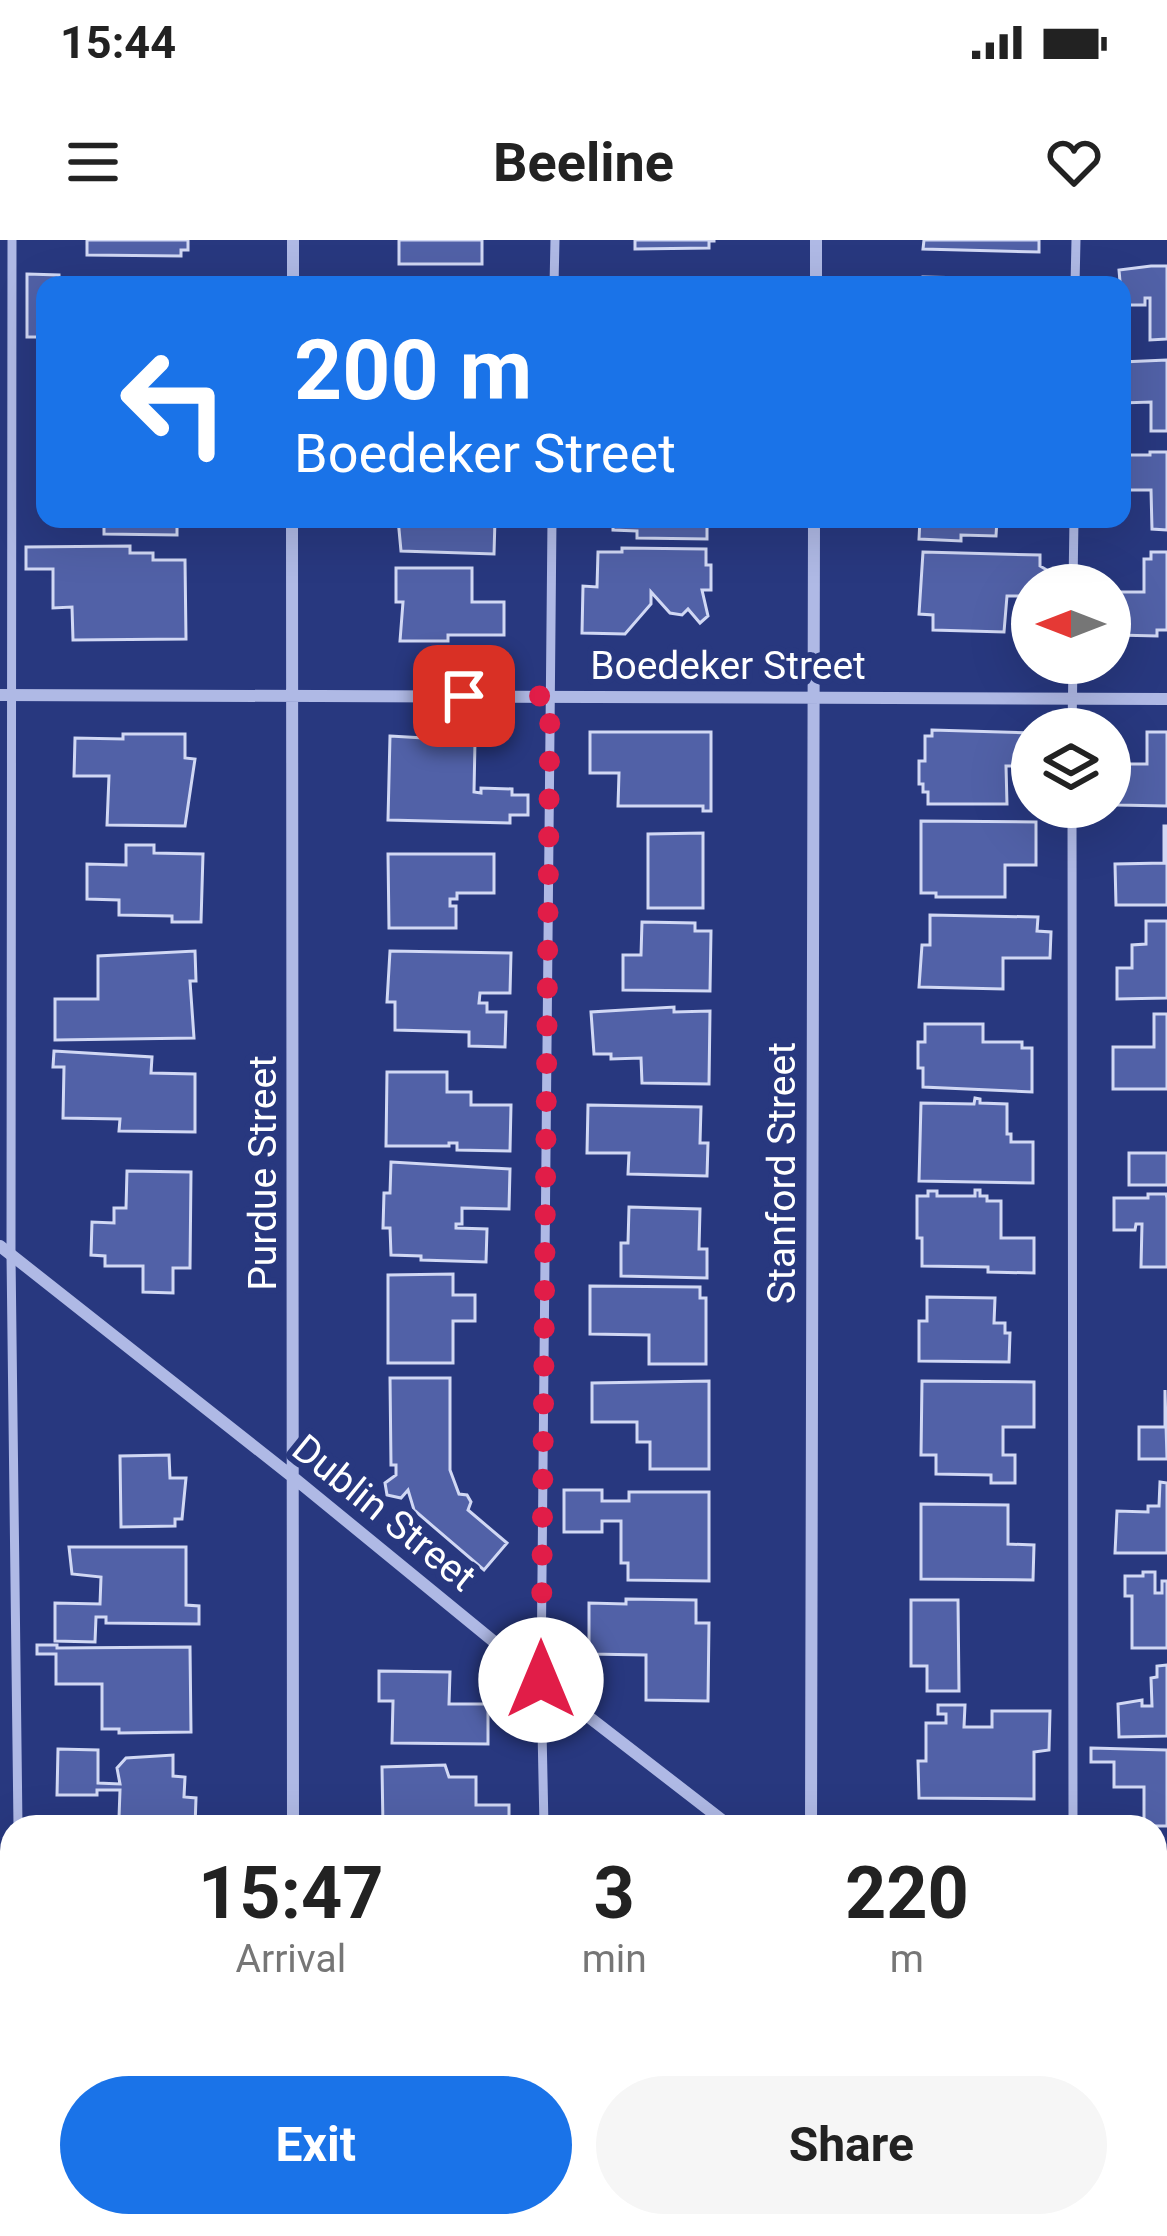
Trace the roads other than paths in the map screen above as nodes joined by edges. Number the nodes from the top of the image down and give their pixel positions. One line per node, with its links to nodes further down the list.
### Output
1 (12, 240): 16 (lane)
2 (293, 240): 6 (street)
3 (555, 240): 7 (lane)
4 (816, 240): 8 (street)
5 (1076, 240): 9 (lane)
6 (293, 276)
7 (554, 276)
8 (816, 276)
9 (1075, 276)
10 (292, 528): 18 (street, Purdue Street)
11 (552, 528): 17 (lane)
12 (814, 528): 19 (street, Stanford Street)
13 (1074, 528): 14 (lane)
14 (1073, 564)
15 (1072, 684): 20 (lane)
16 (7, 695): 18 (street, Boedeker Street); 24 (lane)
17 (550, 696): 18 (street, Boedeker Street); 19 (street, Boedeker Street); 26 (lane)
18 (291, 697): 25 (street, Purdue Street)
19 (813, 697): 20 (street, Boedeker Street); 31 (street, Stanford Street)
20 (1072, 698): 21 (street, Boedeker Street); 22 (lane)
21 (1167, 699)
22 (1072, 708)
23 (1072, 828): 32 (lane)
24 (6, 1250): 25 (street, Dublin Street); 27 (lane)
25 (294, 1478): 26 (street, Dublin Street); 28 (street, Purdue Street)
26 (541, 1680): 29 (lane); 30 (street, Dublin Street)
27 (18, 1815)
28 (293, 1815)
29 (544, 1815)
30 (715, 1815)
31 (811, 1815)
32 (1073, 1815)

